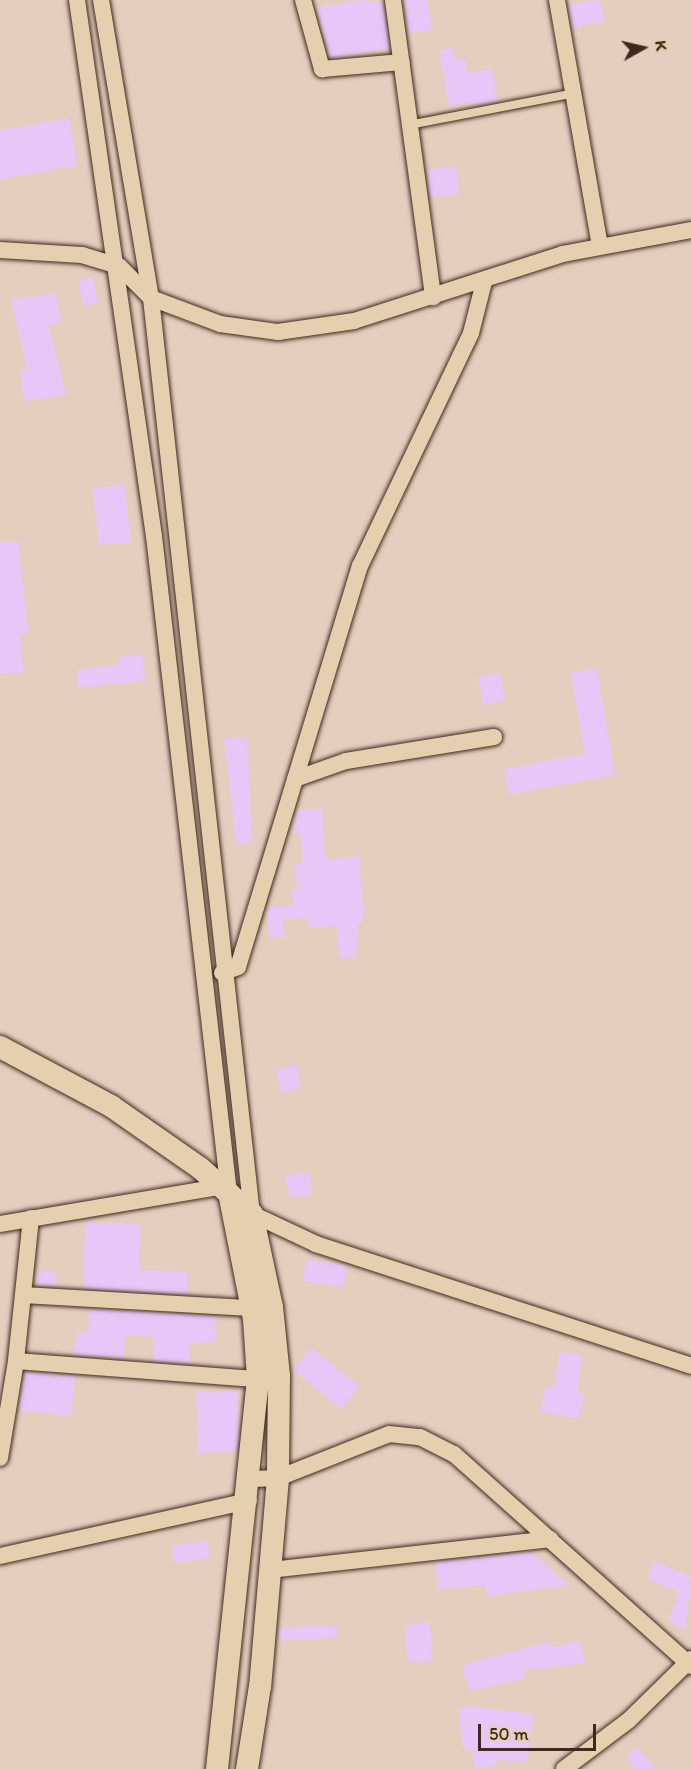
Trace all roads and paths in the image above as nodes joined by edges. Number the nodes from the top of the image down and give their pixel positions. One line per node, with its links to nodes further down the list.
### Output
1 (77, 0): 12 (street)
2 (101, 0): 15 (street)
3 (303, 0): 6 (street)
4 (393, 0): 6 (street)
5 (557, 0): 7 (street)
6 (402, 62): 8 (street)
7 (575, 92): 8 (lane); 10 (street)
8 (414, 124): 14 (street)
9 (691, 230): 10 (street)
10 (600, 246): 13 (street)
11 (0, 250): 12 (street)
12 (119, 266): 15 (street); 20 (street)
13 (484, 282): 14 (street); 17 (street)
14 (433, 297): 15 (street)
15 (151, 298): 18 (street)
16 (494, 737): 17 (street)
17 (296, 779): 18 (street)
18 (222, 973): 21 (street)
19 (0, 1047): 20 (street)
20 (224, 1190): 21 (street); 22 (street); 25 (street)
21 (252, 1214): 27 (street); 31 (street)
22 (31, 1218): 23 (street); 24 (street)
23 (0, 1224)
24 (23, 1294): 25 (street); 26 (street)
25 (251, 1308): 28 (street)
26 (16, 1361): 28 (street); 29 (street)
27 (691, 1366)
28 (258, 1379): 30 (street)
29 (0, 1458)
30 (252, 1479): 31 (street); 32 (street)
31 (278, 1479): 33 (street); 35 (street)
32 (249, 1502): 34 (street); 37 (street)
33 (550, 1539): 35 (street); 36 (street)
34 (0, 1556)
35 (270, 1570): 38 (street)
36 (690, 1662): 39 (street)
37 (217, 1769)
38 (247, 1769)
39 (564, 1769)

